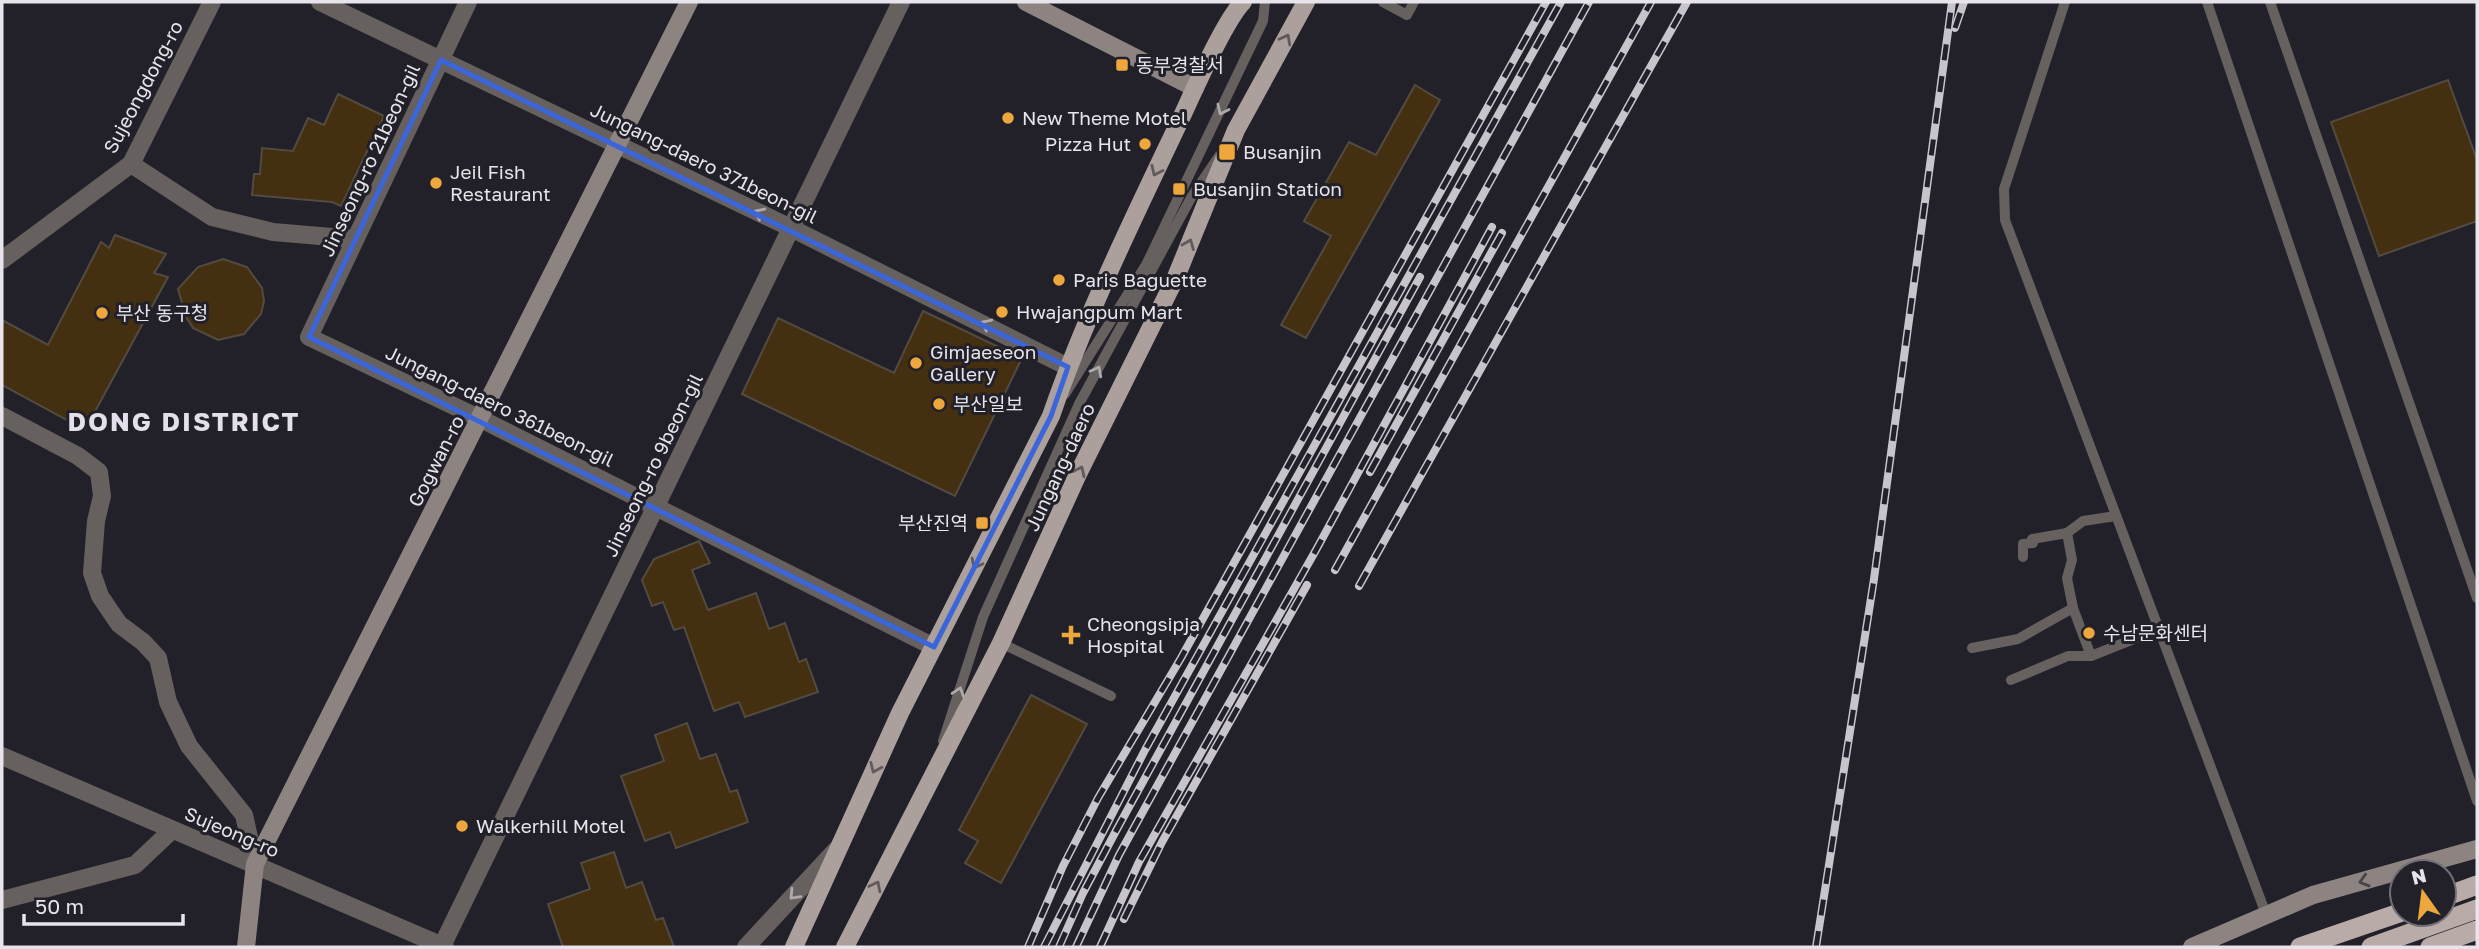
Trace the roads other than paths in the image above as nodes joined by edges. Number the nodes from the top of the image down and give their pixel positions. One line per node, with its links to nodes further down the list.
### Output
1 (212, 2): 19 (street, Sujeongdong-ro)
2 (320, 2): 15 (street, Jungang-daero 371beon-gil)
3 (468, 2): 15 (street, Jinseong-ro 21beon-gil)
4 (689, 2): 18 (main road, Gogwan-ro)
5 (901, 2): 20 (street, Jinseong-ro 9beon-gil)
6 (1026, 2): 16 (main road)
7 (1243, 2): 16 (main road, Jungang-daero)
8 (1265, 2): 26 (lane, one-way to 26)
9 (1306, 2): 17 (main road, Jungang-daero, one-way to 9)
10 (1383, 2): 11 (lane)
11 (1414, 2)
12 (2065, 2): 29 (lane)
13 (2207, 2): 43 (lane)
14 (2270, 2): 32 (lane)
15 (441, 60): 18 (street, Jungang-daero 371beon-gil); 21 (street, Jinseong-ro 21beon-gil)
16 (1195, 88): 24 (main road, Jungang-daero, one-way to 24)
17 (1236, 130): 35 (main road, Jungang-daero, one-way to 17); 42 (lane, one-way to 17)
18 (618, 145): 20 (street, Jungang-daero 371beon-gil, one-way to 18); 27 (main road, Gogwan-ro)
19 (131, 164): 21 (street); 22 (street, Sujeongdong-ro)
20 (791, 228): 24 (street, Jungang-daero 371beon-gil, one-way to 20); 28 (street, Jinseong-ro 9beon-gil)
21 (355, 239): 23 (street, Jinseong-ro 21beon-gil)
22 (2, 260)
23 (309, 337): 27 (street, Jungang-daero 361beon-gil)
24 (1068, 367): 26 (main road, Jungang-daero)
25 (2, 416): 47 (street)
26 (1051, 416): 36 (main road, Jungang-daero, one-way to 36)
27 (481, 419): 28 (street, Jungang-daero 361beon-gil); 47 (main road, Gogwan-ro)
28 (656, 507): 36 (street, Jungang-daero 361beon-gil); 56 (street, Jinseong-ro 9beon-gil)
29 (2116, 516): 30 (lane); 34 (lane)
30 (2067, 533): 31 (lane); 33 (lane)
31 (2023, 557)
32 (2477, 598)
33 (2073, 608): 37 (lane); 38 (lane)
34 (2159, 629): 38 (lane); 52 (lane)
35 (1001, 643): 40 (lane); 42 (main road, Jungang-daero)
36 (934, 647): 45 (main road, Jungang-daero, one-way to 45)
37 (1972, 648)
38 (2091, 656): 39 (lane)
39 (2011, 680)
40 (1111, 696)
41 (2, 756): 44 (street, Sujeong-ro)
42 (930, 780): 59 (main road, Jungang-daero, one-way to 42)
43 (2477, 801)
44 (172, 830): 47 (street, Sujeong-ro); 50 (street)
45 (841, 845): 57 (street, one-way to 57); 58 (main road, Jungang-daero)
46 (2477, 849): 52 (main road, one-way to 52)
47 (256, 864): 55 (main road, Gogwan-ro); 56 (street, Sujeong-ro)
48 (2477, 885): 49 (highway)
49 (2458, 892)
50 (2, 900)
51 (2477, 909): 62 (highway)
52 (2266, 914): 60 (main road)
53 (2388, 917): 61 (highway)
54 (2477, 930): 63 (highway)
55 (246, 947)
56 (443, 947)
57 (746, 947)
58 (794, 947)
59 (845, 947)
60 (2193, 947)
61 (2300, 947)
62 (2371, 947)
63 (2430, 947)

